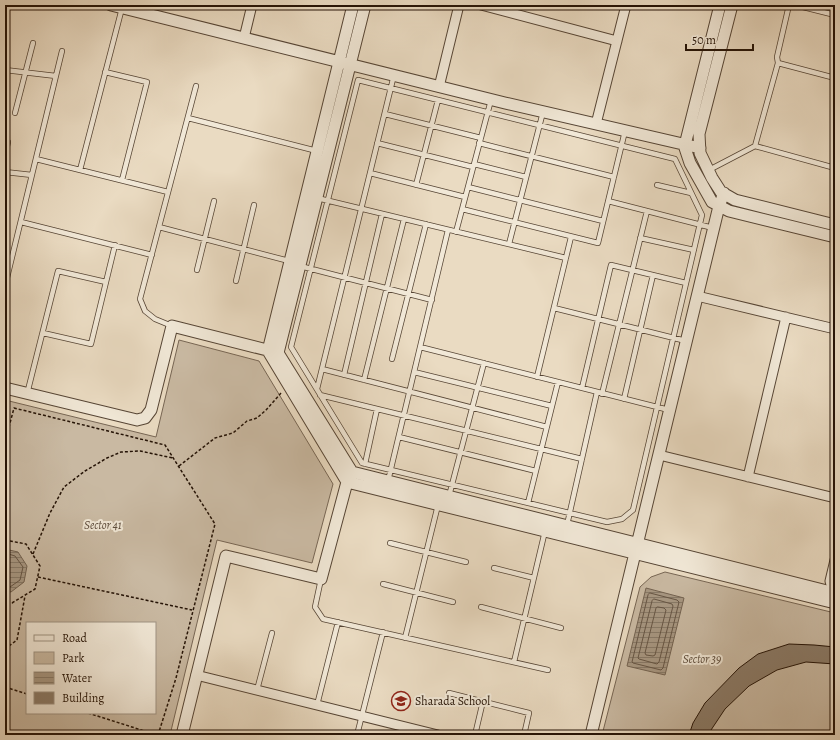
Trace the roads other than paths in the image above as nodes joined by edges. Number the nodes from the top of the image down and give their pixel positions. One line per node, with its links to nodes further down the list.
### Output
1 (252, 5): 13 (street)
2 (353, 5): 17 (street)
3 (365, 5): 19 (street)
4 (459, 5): 27 (street)
5 (481, 5): 14 (street)
6 (626, 5): 14 (street)
7 (720, 5): 43 (street)
8 (732, 5): 46 (street)
9 (789, 5): 18 (lane)
10 (795, 5): 12 (lane)
11 (116, 6): 13 (street); 22 (lane)
12 (835, 15)
13 (244, 38): 17 (street)
14 (617, 41): 36 (street)
15 (33, 43): 21 (lane)
16 (62, 51): 24 (lane)
17 (339, 62): 19 (street); 47 (street)
18 (778, 63): 25 (lane); 45 (lane)
19 (350, 64): 23 (street); 69 (street)
20 (5, 70): 21 (lane)
21 (26, 72): 24 (lane); 33 (lane)
22 (105, 72): 54 (lane); 61 (lane)
23 (394, 75): 27 (street); 28 (lane)
24 (56, 76): 51 (lane)
25 (835, 78)
26 (196, 86): 35 (lane)
27 (439, 87): 29 (street)
28 (391, 88): 30 (lane); 34 (lane); 72 (lane)
29 (491, 99): 31 (lane); 32 (street)
30 (438, 100): 31 (lane); 38 (lane)
31 (488, 112): 37 (lane); 40 (lane)
32 (543, 112): 36 (street); 37 (lane)
33 (15, 113)
34 (385, 114): 38 (lane); 42 (lane)
35 (188, 118): 47 (lane); 65 (lane)
36 (596, 124): 39 (street)
37 (539, 125): 44 (lane); 50 (lane)
38 (431, 126): 40 (lane); 48 (lane)
39 (625, 131): 43 (street); 44 (lane)
40 (480, 140): 50 (lane); 52 (lane)
41 (8, 142): 49 (lane)
42 (378, 143): 48 (lane); 57 (lane)
43 (685, 145): 46 (street); 75 (street)
44 (622, 146): 60 (lane); 66 (lane)
45 (755, 146): 53 (lane); 55 (lane)
46 (700, 148): 55 (street)
47 (317, 152): 101 (street)
48 (424, 154): 52 (lane); 62 (lane)
49 (5, 155)
50 (532, 156): 59 (lane); 60 (lane)
51 (36, 159): 54 (lane); 58 (lane)
52 (473, 166): 59 (lane); 64 (lane)
53 (835, 168)
54 (80, 170): 61 (lane)
55 (708, 170): 67 (street)
56 (5, 172): 58 (lane)
57 (370, 173): 62 (lane); 76 (lane)
58 (32, 175): 82 (lane)
59 (526, 177): 70 (lane)
60 (614, 177): 73 (lane)
61 (122, 180): 65 (lane)
62 (416, 185): 68 (lane)
63 (657, 185): 66 (lane)
64 (468, 187): 68 (lane); 70 (lane)
65 (168, 192): 87 (lane)
66 (691, 193): 85 (lane)
67 (724, 194): 75 (street); 86 (street)
68 (465, 197): 77 (lane)
69 (317, 198): 72 (lane); 101 (street)
70 (520, 200): 81 (lane); 83 (lane)
71 (214, 201): 94 (lane)
72 (328, 201): 76 (lane); 102 (lane)
73 (608, 201): 78 (lane); 81 (lane)
74 (254, 205): 97 (lane)
75 (719, 206): 88 (street); 92 (street)
76 (361, 209): 79 (lane); 106 (lane)
77 (462, 209): 83 (lane); 90 (lane)
78 (647, 211): 85 (lane); 93 (lane)
79 (382, 214): 80 (lane); 109 (lane)
80 (404, 219): 84 (lane); 112 (lane)
81 (603, 221): 91 (lane)
82 (21, 222): 96 (lane); 111 (lane)
83 (514, 222): 91 (lane); 95 (lane)
84 (426, 224): 89 (lane); 113 (lane)
85 (700, 224): 88 (lane); 98 (lane)
86 (835, 225)
87 (159, 227): 94 (lane); 99 (lane)
88 (713, 228): 114 (street)
89 (448, 230): 90 (lane); 115 (lane)
90 (456, 232): 95 (lane)
91 (571, 237): 100 (lane)
92 (835, 237)
93 (640, 238): 98 (lane); 104 (lane)
94 (204, 239): 97 (lane); 103 (lane)
95 (509, 244): 100 (lane)
96 (115, 245): 99 (lane); 108 (lane)
97 (244, 249): 101 (lane); 107 (lane)
98 (694, 250): 110 (lane)
99 (152, 255): 120 (lane)
100 (566, 258): 116 (lane)
101 (295, 264): 102 (lane); 127 (street)
102 (311, 269): 106 (lane); 139 (lane)
103 (197, 270)
104 (632, 270): 105 (lane); 118 (lane); 119 (lane)
105 (653, 276): 110 (lane); 122 (lane)
106 (344, 278): 109 (lane); 130 (lane)
107 (236, 281)
108 (106, 282): 123 (lane); 123 (lane)
109 (366, 283): 112 (lane); 132 (lane)
110 (686, 283): 124 (lane)
111 (5, 286)
112 (387, 288): 113 (lane); 134 (lane)
113 (408, 294): 115 (lane); 128 (lane)
114 (697, 296): 117 (street); 125 (street)
115 (432, 300): 126 (lane)
116 (554, 308): 118 (lane); 133 (lane)
117 (786, 317): 121 (street); 163 (street)
118 (598, 319): 119 (lane); 138 (lane)
119 (619, 324): 122 (lane); 143 (lane)
120 (172, 326): 127 (street); 142 (street)
121 (835, 329)
122 (640, 330): 124 (lane); 145 (lane)
123 (43, 333): 142 (lane)
124 (673, 338): 125 (lane); 147 (lane)
125 (686, 341): 150 (street)
126 (420, 347): 129 (lane); 131 (lane)
127 (273, 352): 162 (street); 162 (street)
128 (392, 359)
129 (484, 364): 133 (lane); 136 (lane)
130 (322, 369): 132 (lane); 139 (lane)
131 (414, 372): 136 (lane); 140 (lane)
132 (344, 375): 134 (lane)
133 (537, 377): 135 (lane)
134 (364, 380): 140 (lane)
135 (558, 382): 138 (lane); 146 (lane)
136 (477, 387): 146 (lane); 148 (lane)
137 (5, 388): 142 (street)
138 (582, 388): 141 (lane)
139 (317, 389): 144 (lane)
140 (410, 392): 148 (lane); 151 (lane)
141 (597, 392): 143 (lane); 158 (lane)
142 (27, 394)
143 (602, 394): 145 (lane)
144 (320, 395): 149 (lane); 159 (lane)
145 (624, 399): 147 (lane)
146 (552, 406): 152 (lane)
147 (657, 407): 150 (lane); 169 (lane)
148 (472, 408): 152 (lane); 153 (lane)
149 (377, 409): 151 (lane); 159 (lane)
150 (669, 410): 157 (street)
151 (404, 416): 153 (lane); 154 (lane)
152 (547, 427): 155 (lane)
153 (466, 431): 155 (lane); 156 (lane)
154 (399, 437): 156 (lane); 161 (lane)
155 (541, 449): 158 (lane); 160 (lane)
156 (460, 452): 160 (lane); 164 (lane)
157 (658, 455): 163 (street); 173 (street)
158 (582, 459): 169 (lane)
159 (365, 464): 161 (lane)
160 (536, 470): 167 (lane)
161 (389, 475): 162 (street); 164 (lane); 165 (street)
162 (350, 477): 168 (street); 179 (street)
163 (748, 477): 166 (street)
164 (452, 485): 165 (lane); 167 (lane)
165 (449, 496): 170 (street)
166 (835, 498)
167 (528, 503): 169 (lane)
168 (438, 504): 171 (street); 174 (lane)
169 (569, 513): 170 (lane)
170 (566, 526): 173 (street)
171 (545, 531): 173 (street); 178 (lane)
172 (390, 543): 174 (lane)
173 (636, 549): 182 (street); 205 (street)
174 (426, 552): 176 (lane); 181 (lane)
175 (835, 560): 182 (street)
176 (466, 562)
177 (494, 568): 178 (lane)
178 (534, 578): 185 (lane)
179 (321, 579): 186 (lane); 193 (street)
180 (382, 584): 181 (lane)
181 (416, 593): 183 (lane); 190 (lane)
182 (835, 595)
183 (453, 602)
184 (481, 607): 185 (lane)
185 (525, 618): 187 (lane); 191 (lane)
186 (338, 622): 188 (lane); 197 (lane)
187 (561, 628)
188 (383, 632): 190 (lane); 198 (lane)
189 (272, 633): 194 (lane)
190 (405, 638): 191 (lane)
191 (514, 662): 192 (lane)
192 (548, 670)
193 (196, 675): 194 (street); 200 (street)
194 (257, 690): 197 (street)
195 (449, 693): 196 (lane)
196 (483, 701): 203 (lane); 204 (lane)
197 (317, 705): 198 (street)
198 (362, 716): 199 (street); 201 (lane)
199 (416, 732): 202 (street)
200 (182, 735)
201 (357, 735)
202 (438, 735)
203 (475, 735)
204 (524, 735)
205 (591, 735)

